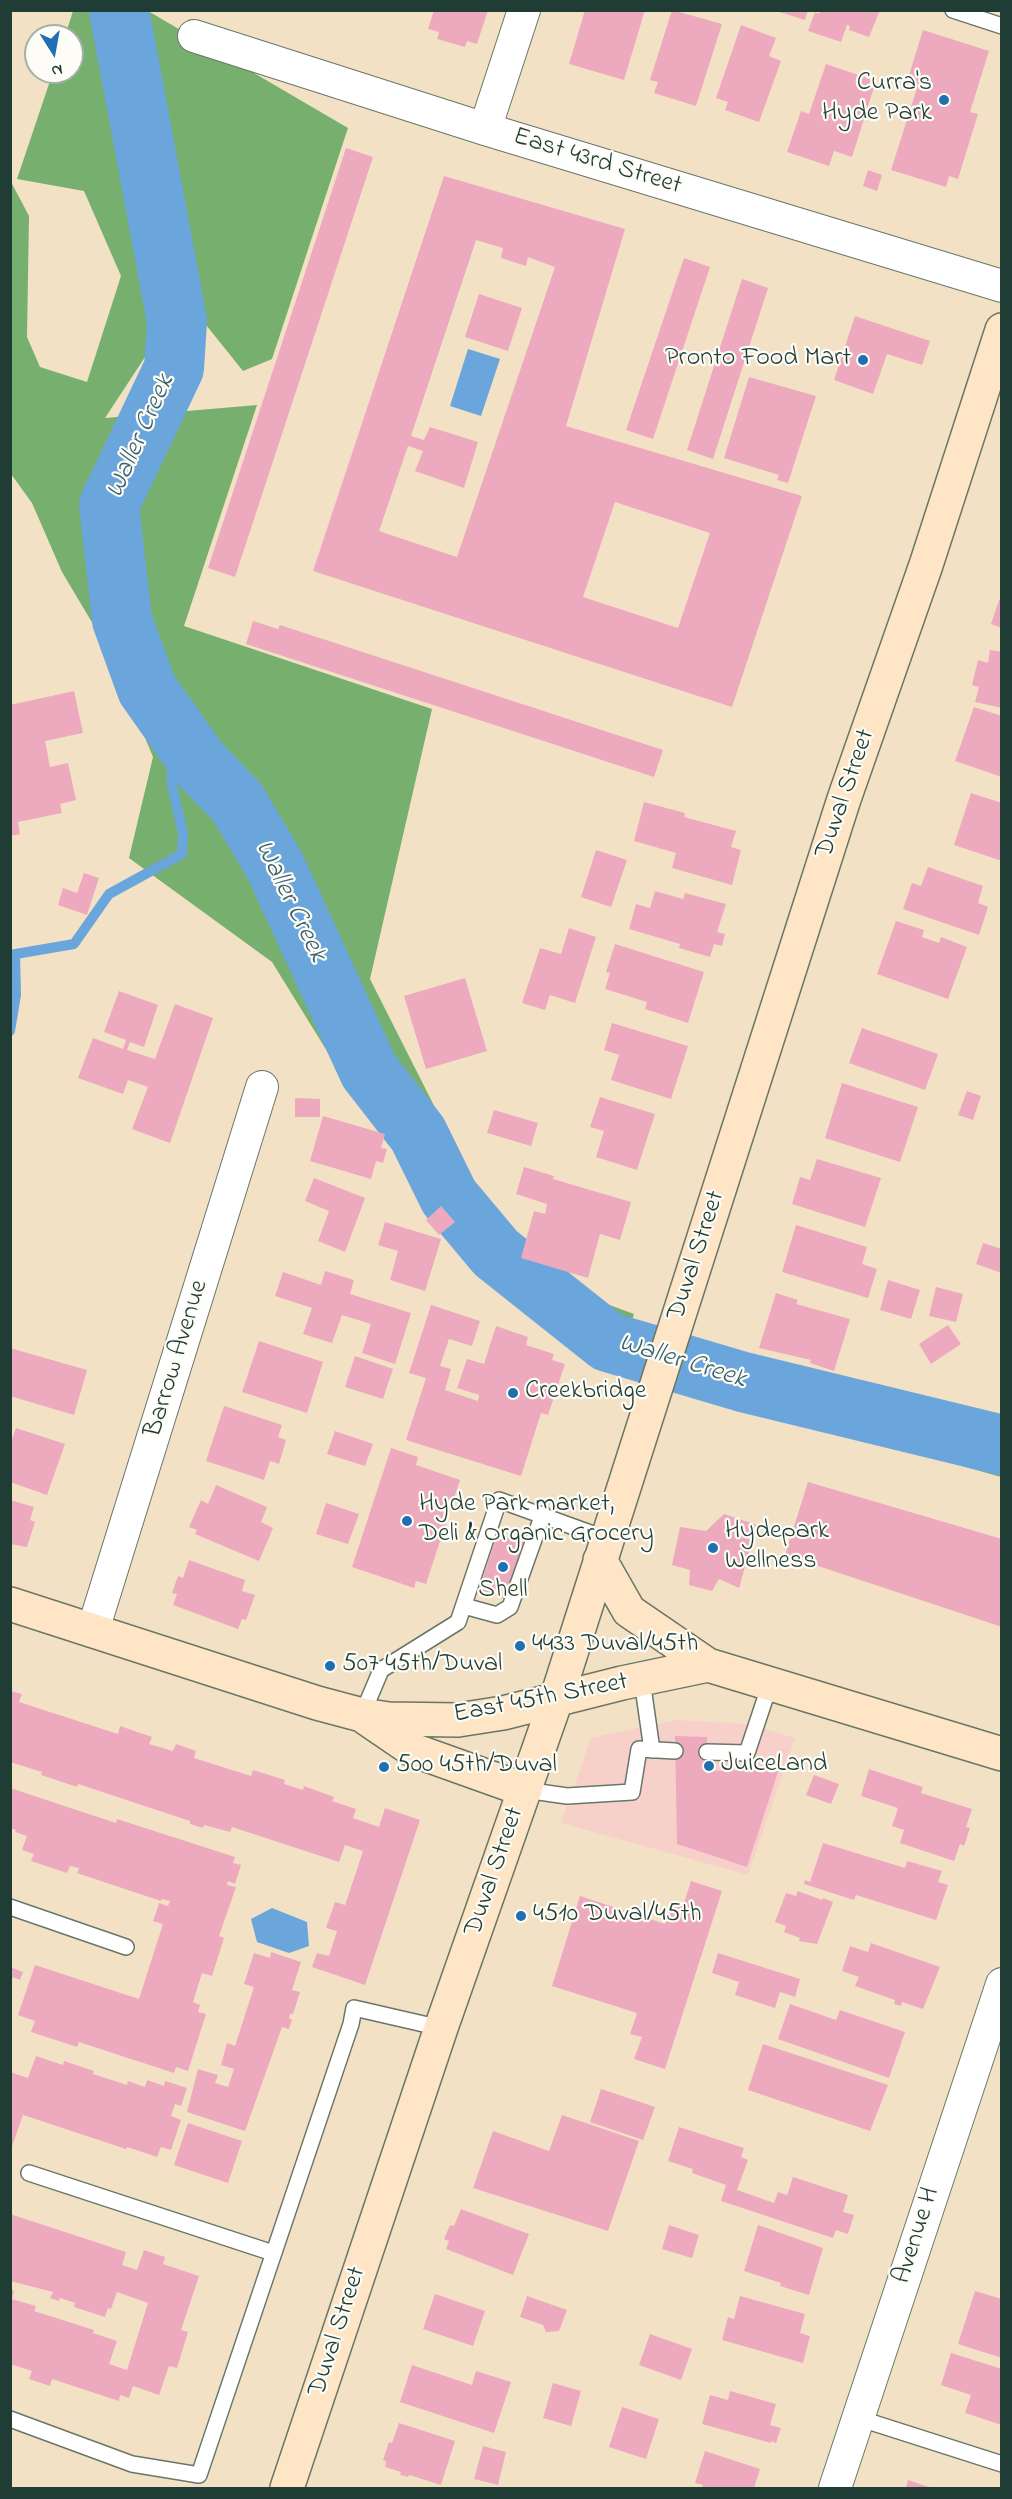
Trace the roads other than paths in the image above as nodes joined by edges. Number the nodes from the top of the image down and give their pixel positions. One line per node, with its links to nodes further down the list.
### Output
1 (524, 10): 5 (street)
2 (953, 10): 3 (lane)
3 (1002, 26)
4 (194, 36): 5 (street, East 43rd Street)
5 (485, 129): 6 (street, East 43rd Street)
6 (1002, 286)
7 (1002, 330): 10 (street, Duval Street)
8 (262, 1087): 13 (street, Barrow Avenue)
9 (543, 1514): 10 (lane); 12 (lane); 12 (lane)
10 (604, 1550): 14 (street); 17 (street, Duval Street)
11 (10, 1604): 13 (street, East 45th Street)
12 (464, 1606): 18 (lane)
13 (93, 1630): 18 (street, East 45th Street)
14 (708, 1665): 15 (street, East 45th Street); 16 (street, East 45th Street)
15 (642, 1680): 17 (street, East 45th Street); 19 (lane)
16 (770, 1684): 21 (lane); 22 (street, East 45th Street)
17 (556, 1700): 18 (street, East 45th Street); 23 (street, Duval Street)
18 (362, 1715): 23 (street)
19 (652, 1750): 20 (lane); 23 (lane)
20 (675, 1751)
21 (707, 1752)
22 (1002, 1754)
23 (525, 1790): 27 (street, Duval Street)
24 (10, 1907): 25 (lane)
25 (126, 1947)
26 (1002, 1984): 30 (street, Avenue H)
27 (441, 2028): 29 (lane); 33 (street, Duval Street)
28 (29, 2173): 29 (lane)
29 (273, 2253): 31 (lane)
30 (858, 2418): 32 (lane); 34 (street, Avenue H)
31 (10, 2419)
32 (1002, 2464)
33 (287, 2488)
34 (835, 2488)

